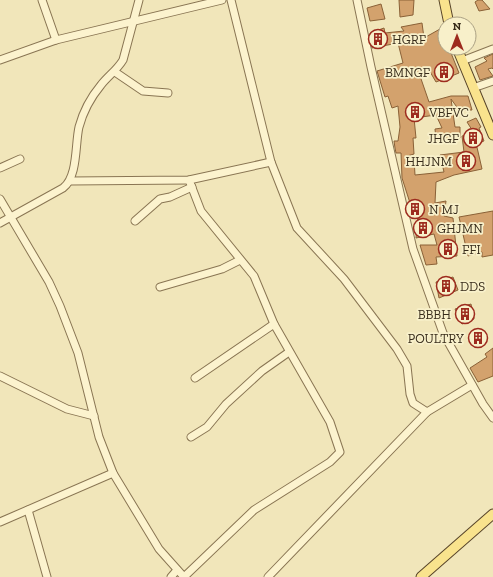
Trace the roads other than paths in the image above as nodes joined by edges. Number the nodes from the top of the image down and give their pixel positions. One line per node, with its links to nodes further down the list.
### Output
1 (42, 0): 9 (street)
2 (139, 0): 8 (street)
3 (222, 0): 8 (street)
4 (231, 0): 20 (street)
5 (357, 0): 34 (street)
6 (444, 0): 7 (main road)
7 (447, 16)
8 (133, 20): 9 (street); 14 (street)
9 (56, 40): 12 (street)
10 (493, 49): 13 (street)
11 (460, 56): 13 (main road)
12 (0, 60)
13 (462, 61): 16 (main road)
14 (115, 72): 17 (street); 22 (street)
15 (493, 81): 16 (street)
16 (473, 88): 18 (main road)
17 (168, 93)
18 (493, 135)
19 (20, 159): 21 (street)
20 (271, 162): 23 (street); 35 (street)
21 (0, 168)
22 (70, 181): 23 (street); 25 (street)
23 (191, 184): 26 (street); 28 (street)
24 (0, 199): 25 (street)
25 (10, 218): 27 (street); 36 (street)
26 (135, 221)
27 (0, 223)
28 (240, 260): 29 (street); 30 (street)
29 (160, 287)
30 (274, 324): 31 (street); 33 (street)
31 (289, 352): 38 (street); 46 (street)
32 (0, 376): 36 (street)
33 (195, 378)
34 (472, 385): 35 (street); 37 (street)
35 (427, 412): 47 (street)
36 (94, 416): 39 (street)
37 (493, 418)
38 (190, 437)
39 (113, 473): 40 (street); 43 (street)
40 (28, 510): 42 (street); 44 (street)
41 (493, 514): 48 (main road)
42 (0, 522)
43 (177, 570): 45 (street); 46 (street)
44 (47, 577)
45 (171, 577)
46 (184, 577)
47 (268, 577)
48 (421, 577)

